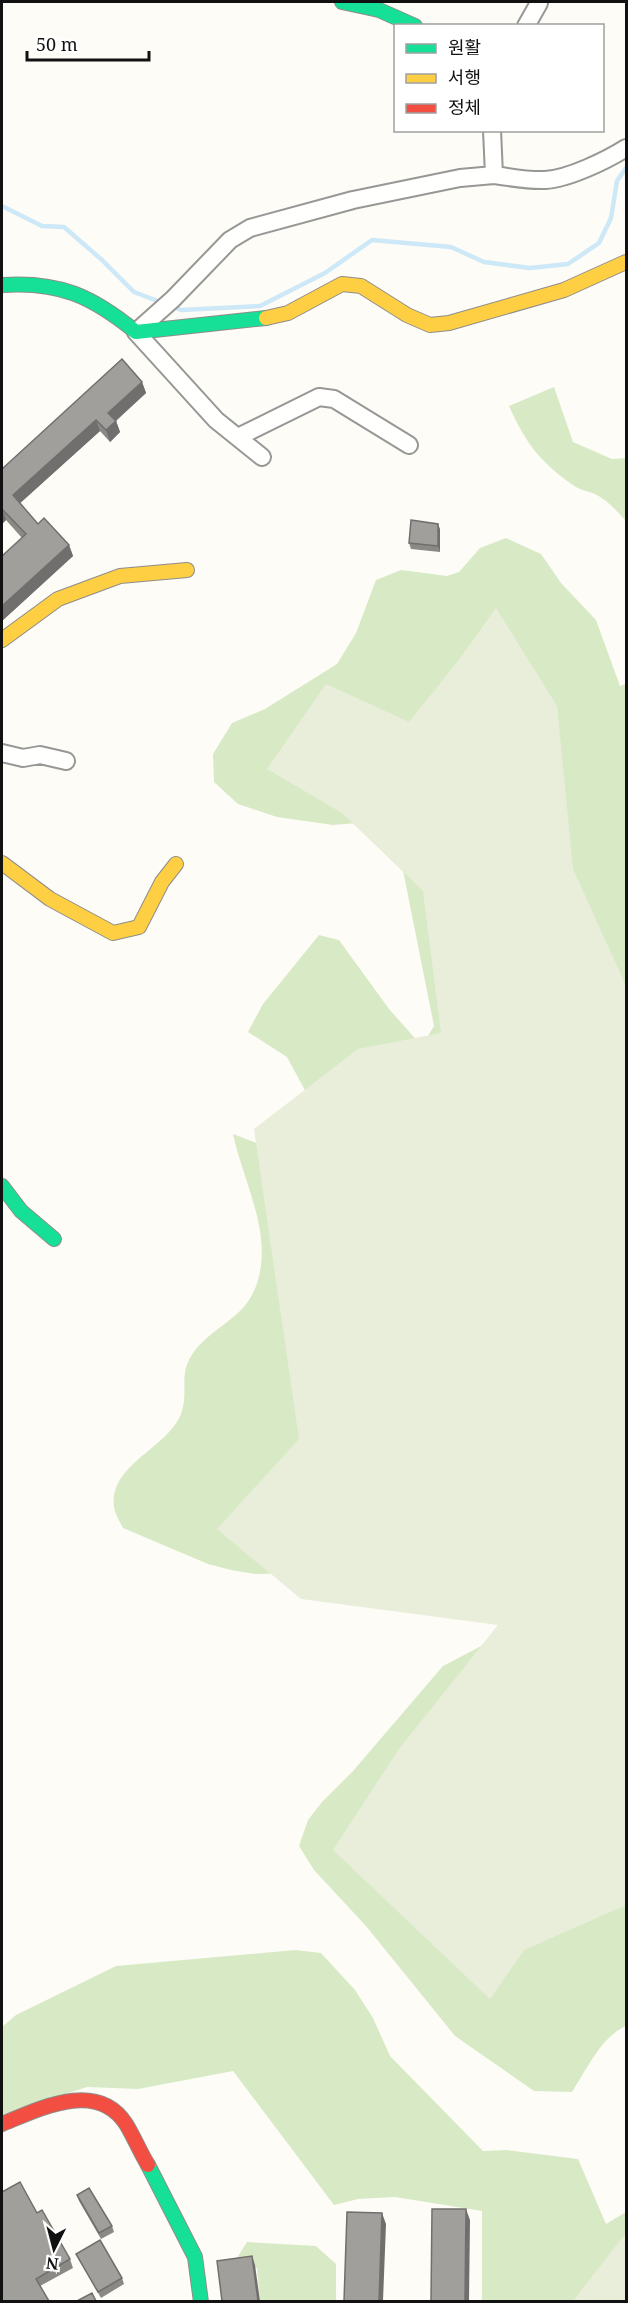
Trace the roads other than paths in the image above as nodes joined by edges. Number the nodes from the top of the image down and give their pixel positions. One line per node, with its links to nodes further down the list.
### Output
1 (342, 2): 3 (street)
2 (539, 3): 4 (street)
3 (410, 24)
4 (527, 24)
5 (492, 132): 7 (street)
6 (627, 148): 7 (street)
7 (494, 175): 10 (street)
8 (627, 262): 10 (street)
9 (2, 285): 10 (street)
10 (136, 332): 11 (street)
11 (238, 437): 12 (street); 13 (street)
12 (409, 445)
13 (262, 458)
14 (187, 570): 15 (street)
15 (2, 640)
16 (2, 753): 17 (street)
17 (66, 761)
18 (2, 863): 19 (street)
19 (176, 864)
20 (2, 1186): 21 (street)
21 (54, 1239)
22 (2, 2124): 23 (street)
23 (201, 2301)

